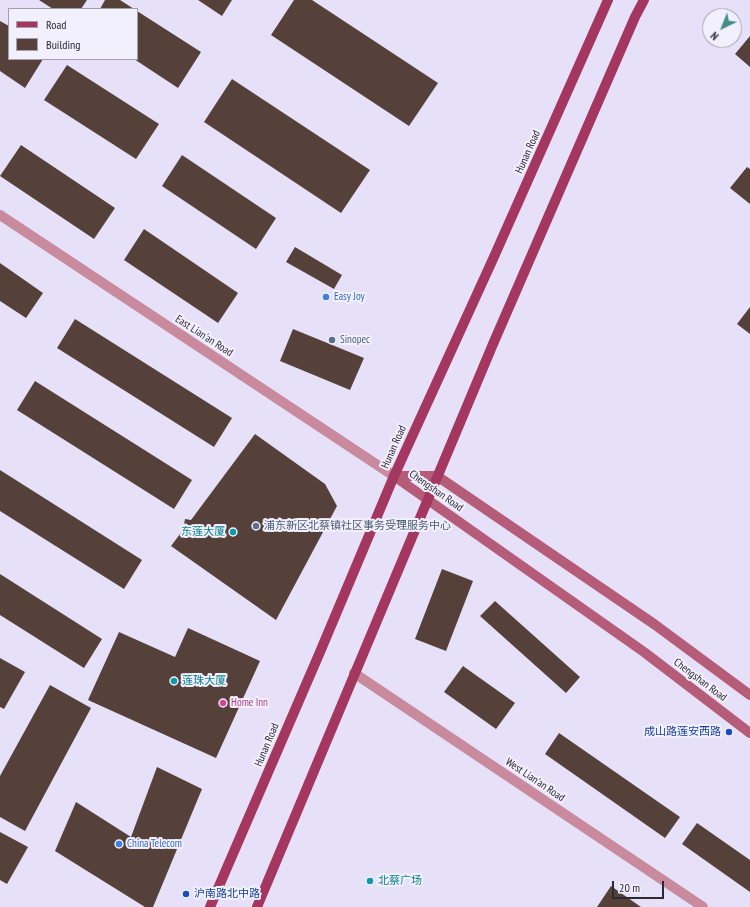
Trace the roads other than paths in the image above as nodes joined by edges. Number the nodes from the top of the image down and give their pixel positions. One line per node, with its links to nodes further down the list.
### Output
1 (608, 0): 4 (main road, Hunan Road)
2 (644, 0): 5 (main road)
3 (0, 215): 4 (street, East Lian'an Road)
4 (394, 476): 5 (main road, Chengshan Road); 6 (main road, Chengshan Road); 10 (main road, Hunan Road)
5 (437, 476): 6 (main road); 8 (main road, Chengshan Road)
6 (427, 499): 7 (main road); 9 (main road, Chengshan Road)
7 (354, 673): 11 (main road); 12 (street, West Lian'an Road)
8 (750, 695)
9 (750, 733)
10 (210, 907)
11 (257, 907)
12 (703, 907)

